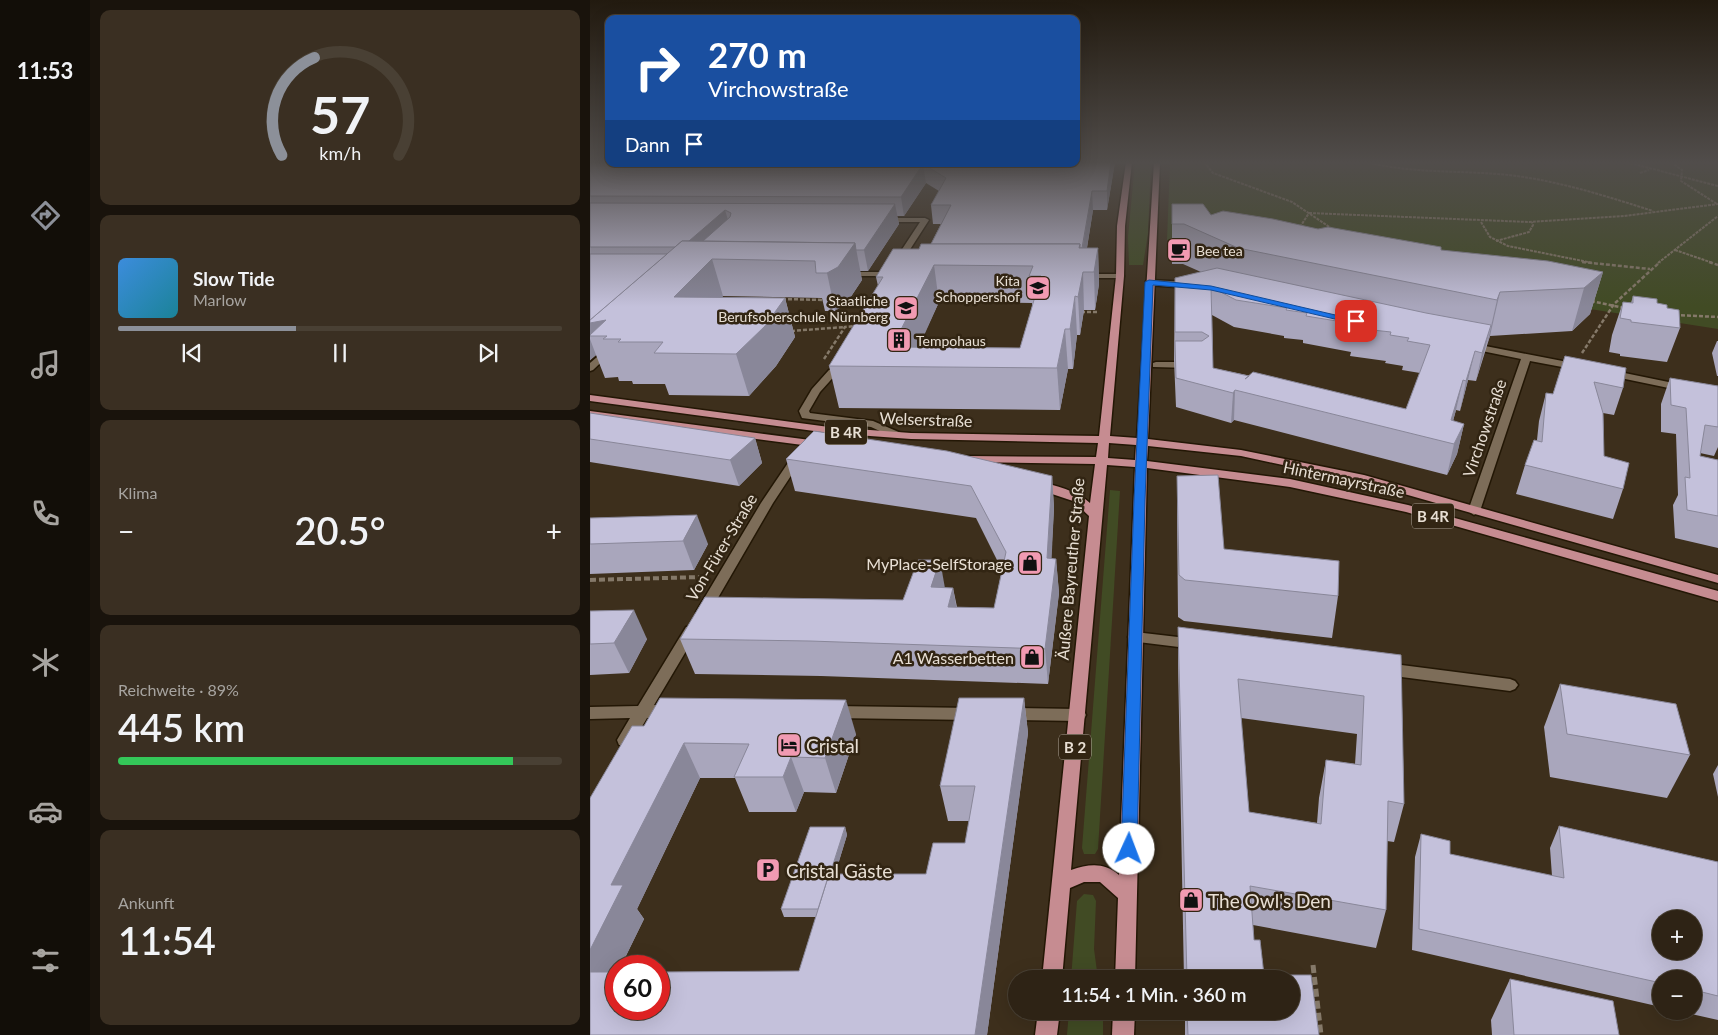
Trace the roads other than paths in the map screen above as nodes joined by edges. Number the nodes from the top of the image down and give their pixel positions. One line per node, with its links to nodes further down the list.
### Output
1 (1123, 210): 8 (main road, Äußere Bayreuther Straße)
2 (1156, 210): 9 (main road)
3 (878, 220): 5 (street)
4 (831, 274): 5 (street)
5 (890, 274): 6 (street); 11 (street)
6 (910, 274)
7 (1071, 275): 8 (street)
8 (1120, 276): 27 (main road, Äußere Bayreuther Straße)
9 (1149, 282): 10 (street); 28 (main road)
10 (1201, 286)
11 (871, 300)
12 (1456, 343): 14 (street)
13 (614, 346): 18 (street)
14 (1526, 357): 17 (street); 35 (street, Virchowstraße)
15 (1156, 365): 16 (street)
16 (1201, 365)
17 (1579, 367)
18 (590, 368)
19 (833, 372): 21 (street)
20 (1603, 372): 23 (street)
21 (821, 386): 22 (street); 26 (street)
22 (840, 386)
23 (1689, 389)
24 (590, 398): 26 (main road, Welserstraße / B 4R)
25 (590, 414): 29 (main road, B 4R)
26 (897, 435): 27 (main road, Welserstraße / B 4R)
27 (1105, 439): 28 (main road, Welserstraße / B 4R); 32 (main road, Äußere Bayreuther Straße / B 2)
28 (1143, 442): 33 (main road); 35 (main road, Hintermayrstraße / B 4R)
29 (810, 443): 30 (main road, B 4R); 43 (street, Von-Fürer-Straße)
30 (827, 445)
31 (952, 458): 32 (main road, B 4R)
32 (1102, 461): 33 (main road, Hintermayrstraße / B 4R); 36 (main road, Äußere Bayreuther Straße / B 2)
33 (1141, 464): 38 (main road, Hintermayrstraße / B 4R); 39 (main road)
34 (1029, 484): 36 (main road)
35 (1474, 511): 37 (main road, Hintermayrstraße / B 4R)
36 (1094, 516): 47 (main road, Äußere Bayreuther Straße / B 2)
37 (1718, 579)
38 (1718, 596)
39 (1135, 637): 40 (street); 50 (main road)
40 (1214, 646)
41 (1372, 667): 42 (street)
42 (1510, 685)
43 (643, 710): 44 (street); 45 (street); 48 (street, Von-Fürer-Straße)
44 (681, 711)
45 (590, 712)
46 (816, 712): 47 (street)
47 (1078, 715): 49 (main road, Äußere Bayreuther Straße / B 2)
48 (619, 751)
49 (1062, 882): 50 (main road); 51 (main road, Äußere Bayreuther Straße / B 2)
50 (1128, 896): 52 (main road)
51 (1053, 970)
52 (1125, 970)
53 (1048, 1020): 55 (main road)
54 (1124, 1020): 56 (main road)
55 (1046, 1035)
56 (1123, 1035)

